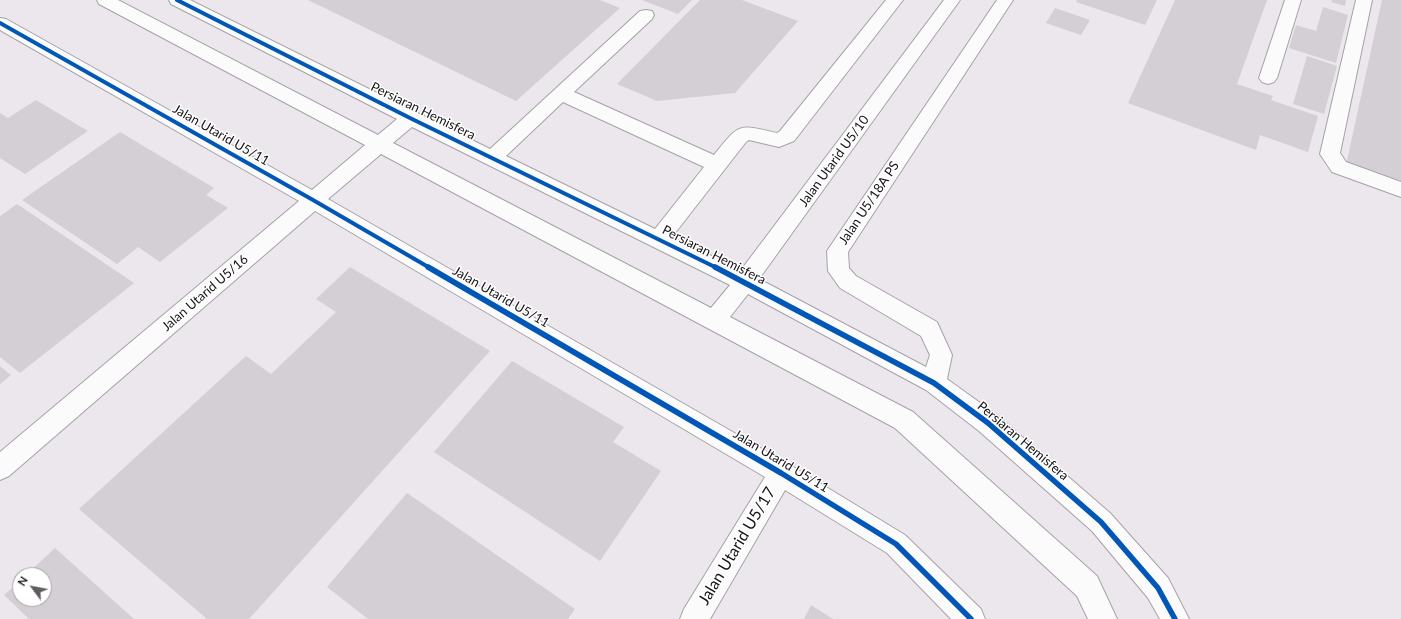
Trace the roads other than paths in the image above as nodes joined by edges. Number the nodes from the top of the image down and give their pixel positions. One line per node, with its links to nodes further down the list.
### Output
1 (105, 0): 13 (street)
2 (177, 0): 12 (street, Persiaran Hemisfera)
3 (895, 0): 15 (street)
4 (952, 0): 19 (street, Jalan Utarid U5/10)
5 (1005, 0): 21 (street, Jalan U5/18A PS)
6 (1293, 0): 10 (street)
7 (1364, 0): 16 (street)
8 (646, 15): 11 (street)
9 (5, 31): 17 (street, Jalan Utarid U5/11)
10 (1268, 78)
11 (561, 94): 14 (street); 15 (street)
12 (410, 118): 13 (street, Jalan Utarid U5/16); 14 (street, Persiaran Hemisfera)
13 (380, 144): 17 (street, Jalan Utarid U5/16); 20 (street)
14 (492, 158): 18 (street, Persiaran Hemisfera)
15 (717, 165): 18 (street)
16 (1401, 190)
17 (314, 200): 22 (street, Jalan Utarid U5/16); 23 (street, Jalan Utarid U5/11)
18 (659, 239): 19 (street, Persiaran Hemisfera)
19 (745, 282): 20 (street, Jalan Utarid U5/10); 21 (street, Persiaran Hemisfera)
20 (714, 320): 26 (street)
21 (934, 383): 27 (street, Persiaran Hemisfera)
22 (0, 468)
23 (781, 473): 24 (street, Jalan Utarid U5/17); 25 (street, Jalan Utarid U5/11)
24 (694, 619)
25 (972, 619)
26 (1103, 619)
27 (1175, 619)

